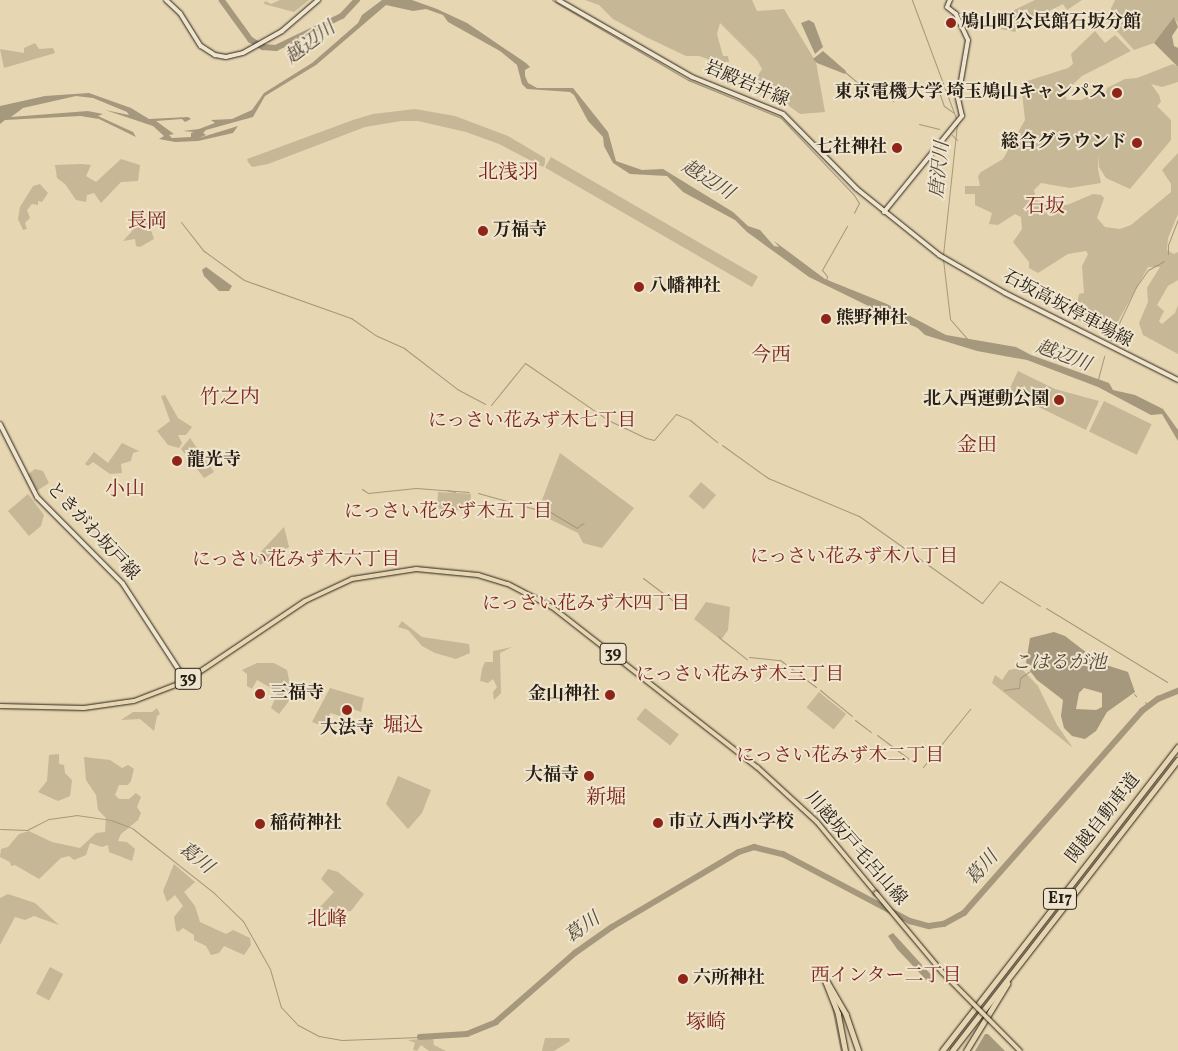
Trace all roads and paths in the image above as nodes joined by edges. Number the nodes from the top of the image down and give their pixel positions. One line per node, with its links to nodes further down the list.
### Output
1 (166, 0): 2 (main road)
2 (318, 0)
3 (558, 0): 5 (main road, 岩殿岩井線)
4 (950, 0): 5 (main road)
5 (884, 212): 6 (main road, 石坂高坂停車場線)
6 (1178, 380)
7 (0, 424): 8 (main road, ときがわ坂戸線)
8 (186, 681): 9 (main road, 川越坂戸毛呂山線 / 39); 20 (main road, 川越坂戸毛呂山線 / 39, bridge)
9 (0, 706)
10 (1178, 747): 13 (highway, 関越自動車道 / E17)
11 (1178, 760): 12 (highway, 関越自動車道 / E17)
12 (1027, 954): 18 (highway, 関越自動車道 / E17); 19 (highway)
13 (970, 1015): 16 (highway); 17 (highway, 関越自動車道 / E17)
14 (845, 1051): 15 (highway)
15 (859, 1051)
16 (938, 1051)
17 (942, 1051)
18 (952, 1051)
19 (966, 1051)
20 (1020, 1051)

